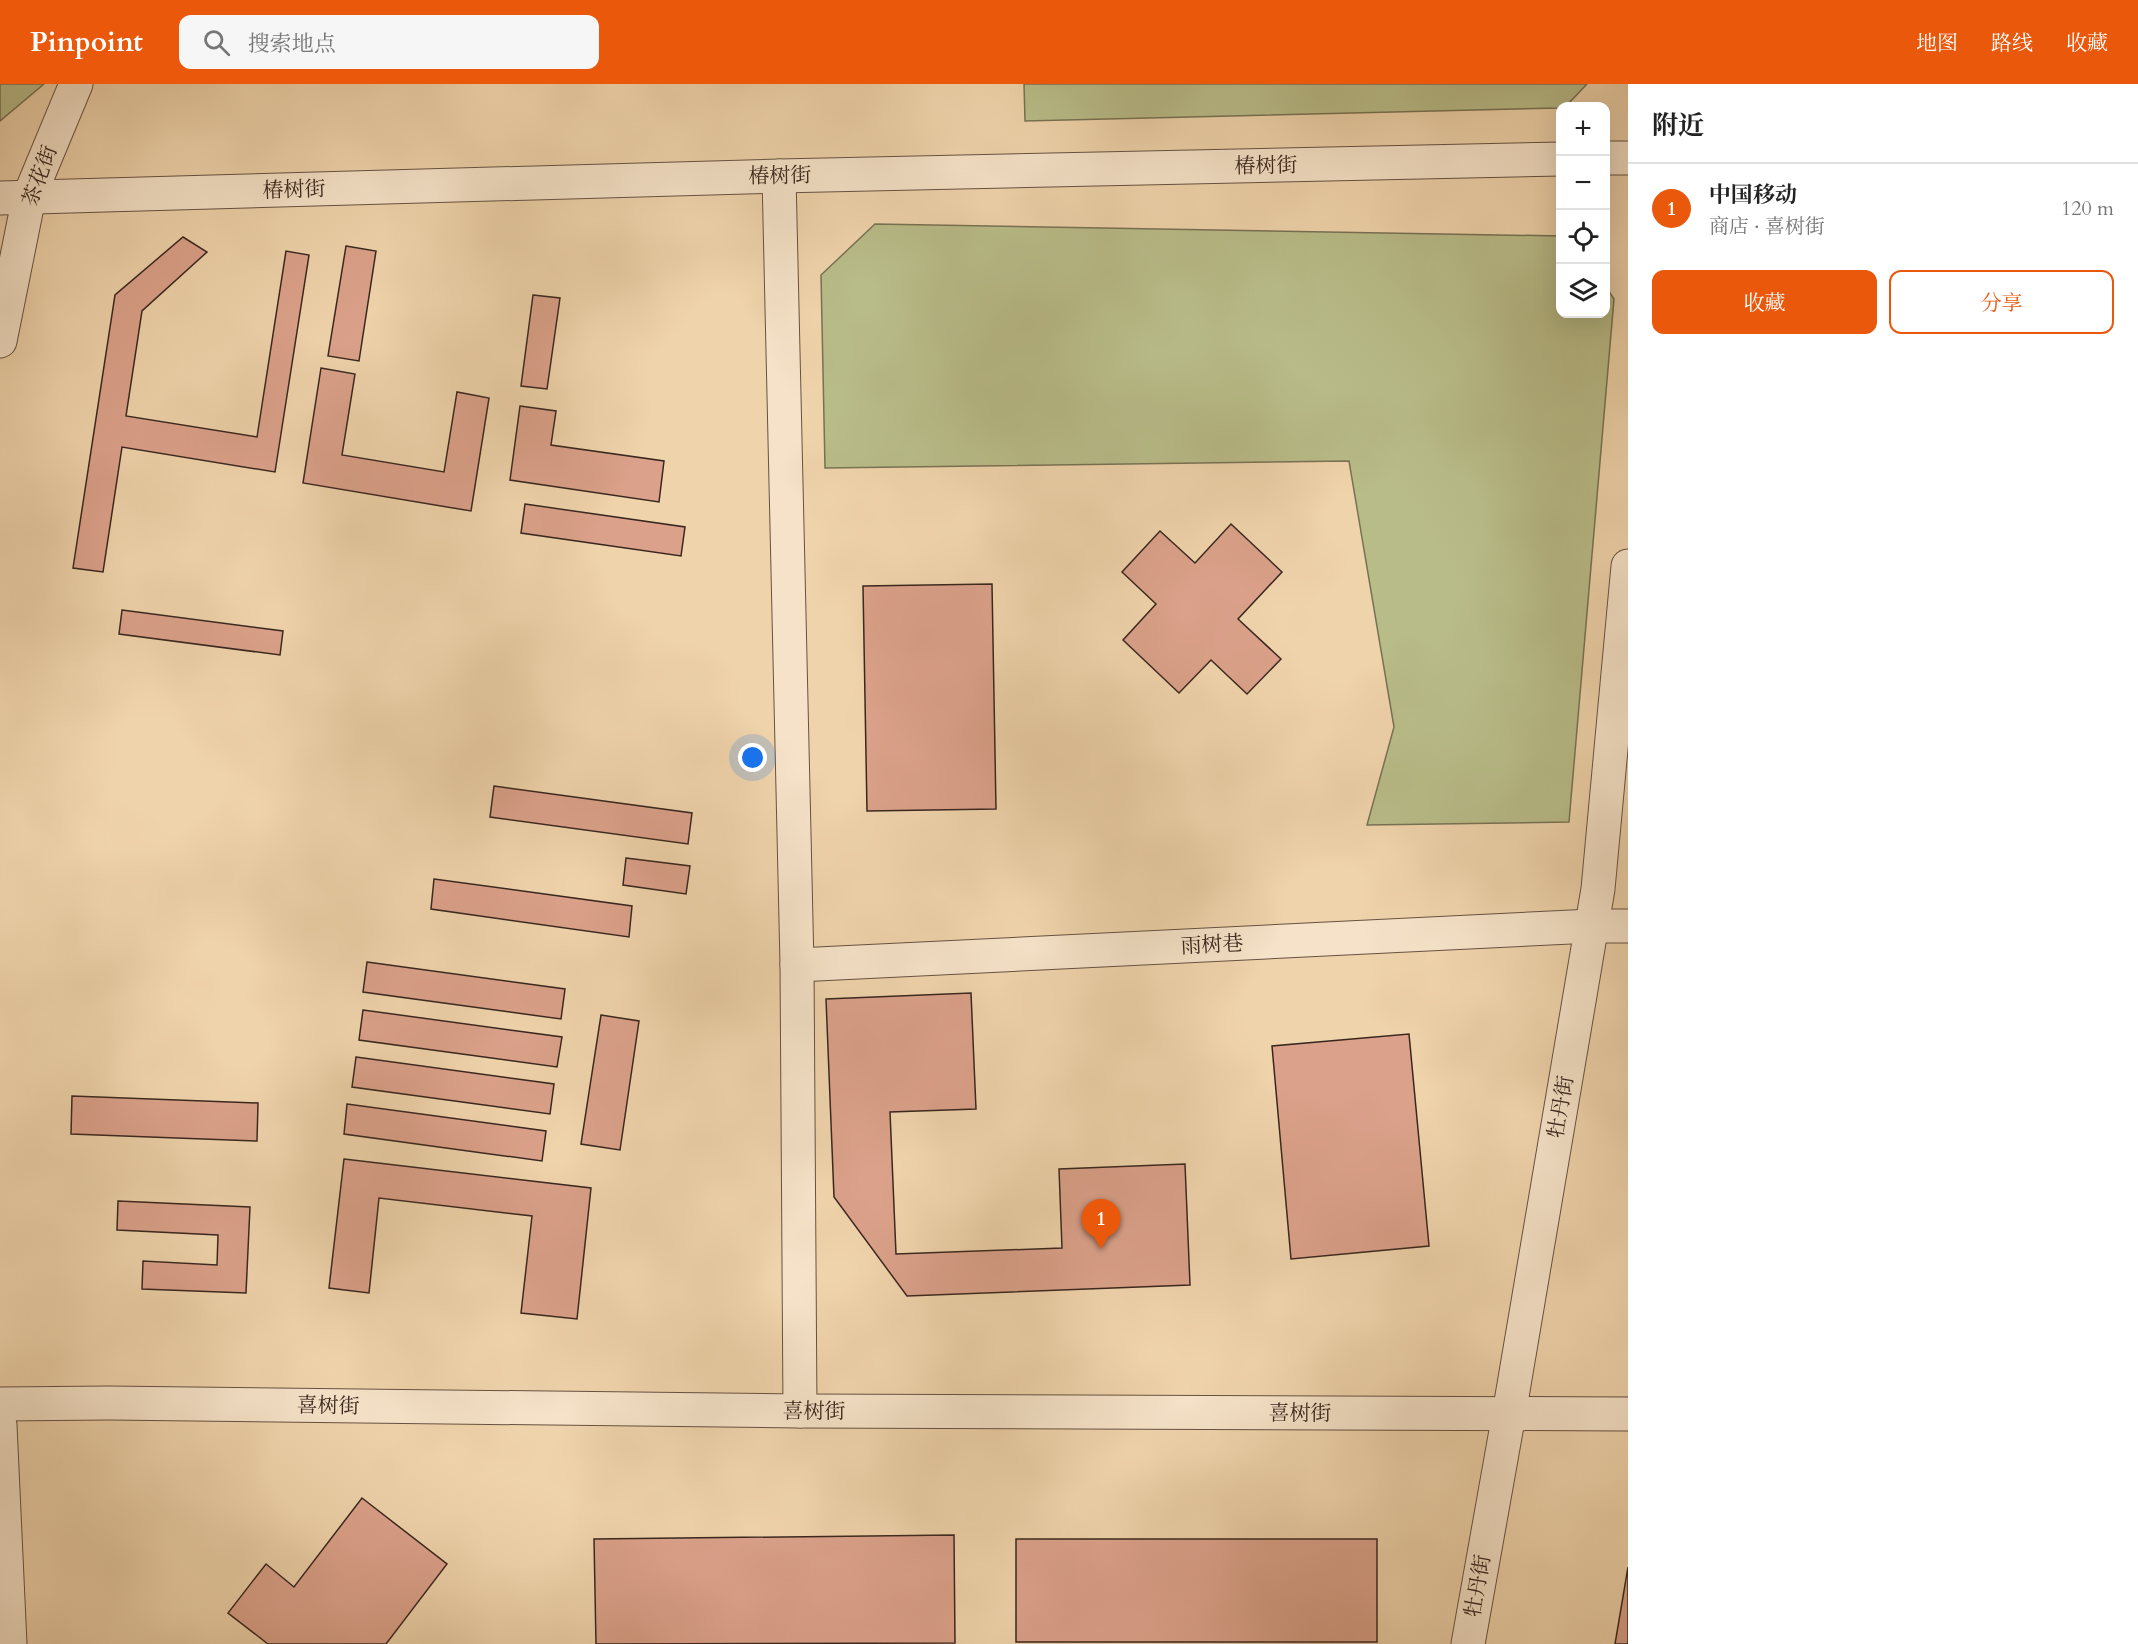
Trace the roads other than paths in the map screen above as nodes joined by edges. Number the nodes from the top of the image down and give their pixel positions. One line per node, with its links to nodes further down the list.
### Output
1 (76, 84): 6 (street, 茶花街)
2 (1610, 158): 3 (street)
3 (1628, 158)
4 (1556, 159): 5 (street, 椿树街)
5 (779, 176): 6 (street, 椿树街); 11 (street)
6 (15, 197): 7 (street, 茶花街)
7 (0, 341)
8 (1628, 566): 9 (street, 牡丹街)
9 (1592, 926): 10 (street, 雨树巷); 11 (street, 雨树巷); 14 (street, 牡丹街)
10 (1628, 926)
11 (797, 965): 13 (street)
12 (0, 1404): 13 (street, 喜树街)
13 (800, 1411): 14 (street, 喜树街)
14 (1509, 1414): 15 (street, 喜树街); 18 (street, 牡丹街)
15 (1628, 1414)
16 (0, 1425): 17 (street)
17 (10, 1644)
18 (1468, 1644)

